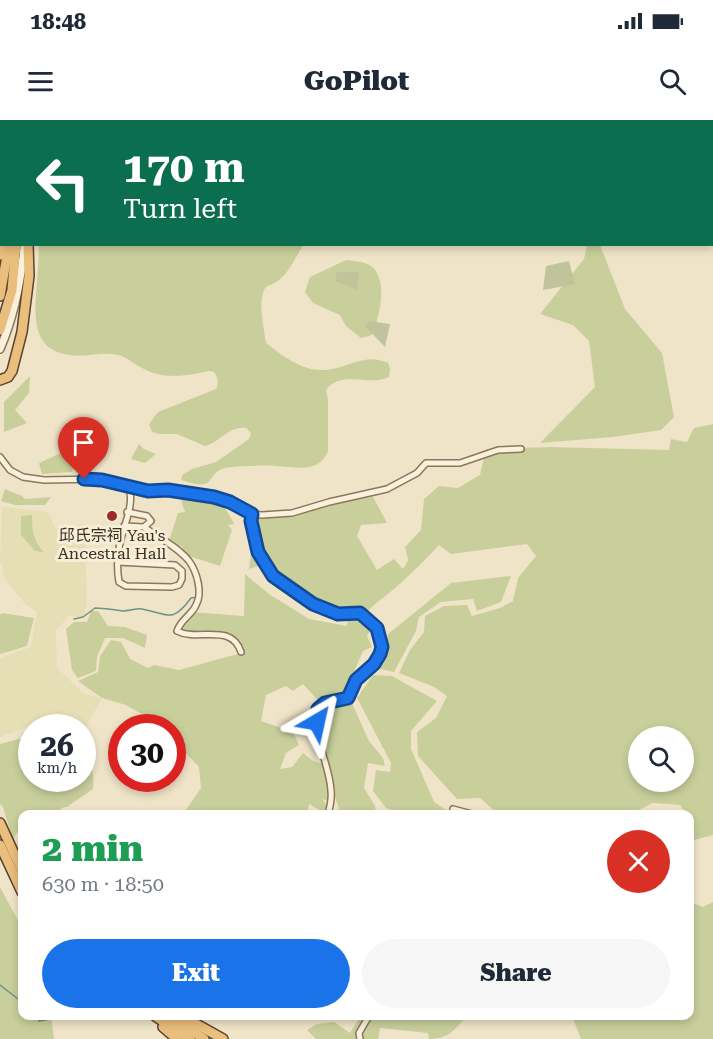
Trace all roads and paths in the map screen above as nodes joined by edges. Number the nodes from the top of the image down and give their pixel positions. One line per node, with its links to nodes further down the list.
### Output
1 (9, 246): 5 (highway)
2 (16, 246): 6 (highway)
3 (26, 246): 8 (highway)
4 (26, 246): 7 (street)
5 (0, 296)
6 (0, 330)
7 (0, 349)
8 (0, 380)
9 (522, 448): 13 (street)
10 (0, 457): 11 (street)
11 (128, 486): 12 (street); 13 (street)
12 (127, 512): 14 (street); 15 (street)
13 (252, 514): 21 (street)
14 (124, 526): 15 (street); 17 (street)
15 (144, 527): 16 (street)
16 (185, 558): 18 (street); 19 (street)
17 (118, 562): 18 (street); 18 (street)
18 (177, 565)
19 (241, 652)
20 (453, 809): 22 (street)
21 (329, 810)
22 (457, 810)
23 (0, 823): 25 (highway)
24 (0, 845): 26 (highway)
25 (18, 862)
26 (18, 883)
27 (154, 1020): 32 (highway)
28 (161, 1020): 33 (highway)
29 (176, 1020): 34 (highway)
30 (189, 1020): 35 (highway)
31 (367, 1020): 36 (street)
32 (177, 1039)
33 (190, 1039)
34 (204, 1039)
35 (223, 1039)
36 (360, 1039)

